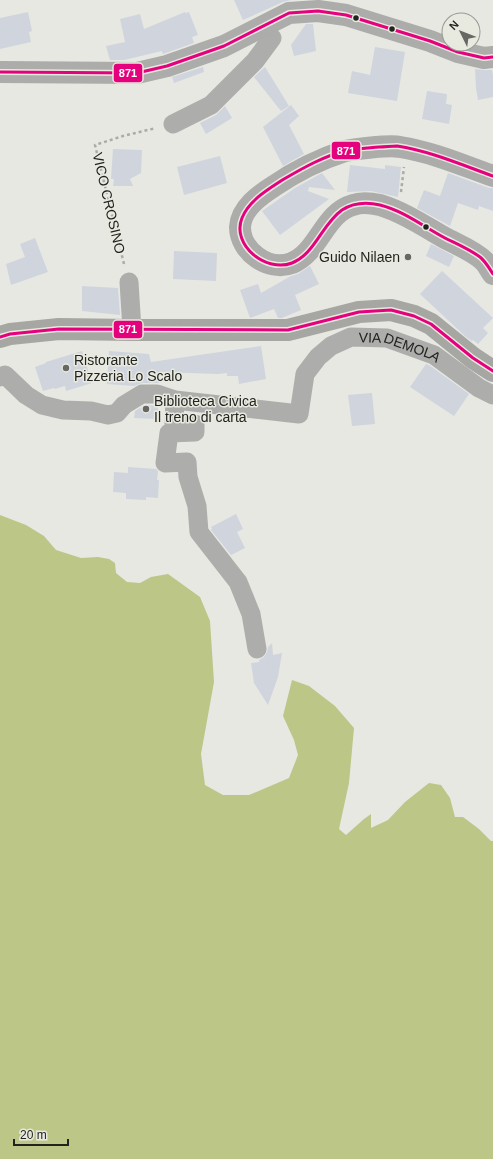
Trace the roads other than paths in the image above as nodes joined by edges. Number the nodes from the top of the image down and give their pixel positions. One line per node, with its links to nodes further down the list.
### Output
1 (272, 38): 4 (street)
2 (493, 57): 3 (street)
3 (0, 72)
4 (173, 124)
5 (493, 176): 6 (street)
6 (493, 274)
7 (129, 282): 8 (street)
8 (132, 330): 9 (main road); 10 (main road)
9 (0, 337)
10 (493, 371)
11 (0, 377): 13 (street)
12 (493, 395): 13 (street, VIA DEMOLA)
13 (175, 400): 14 (street)
14 (257, 649)

